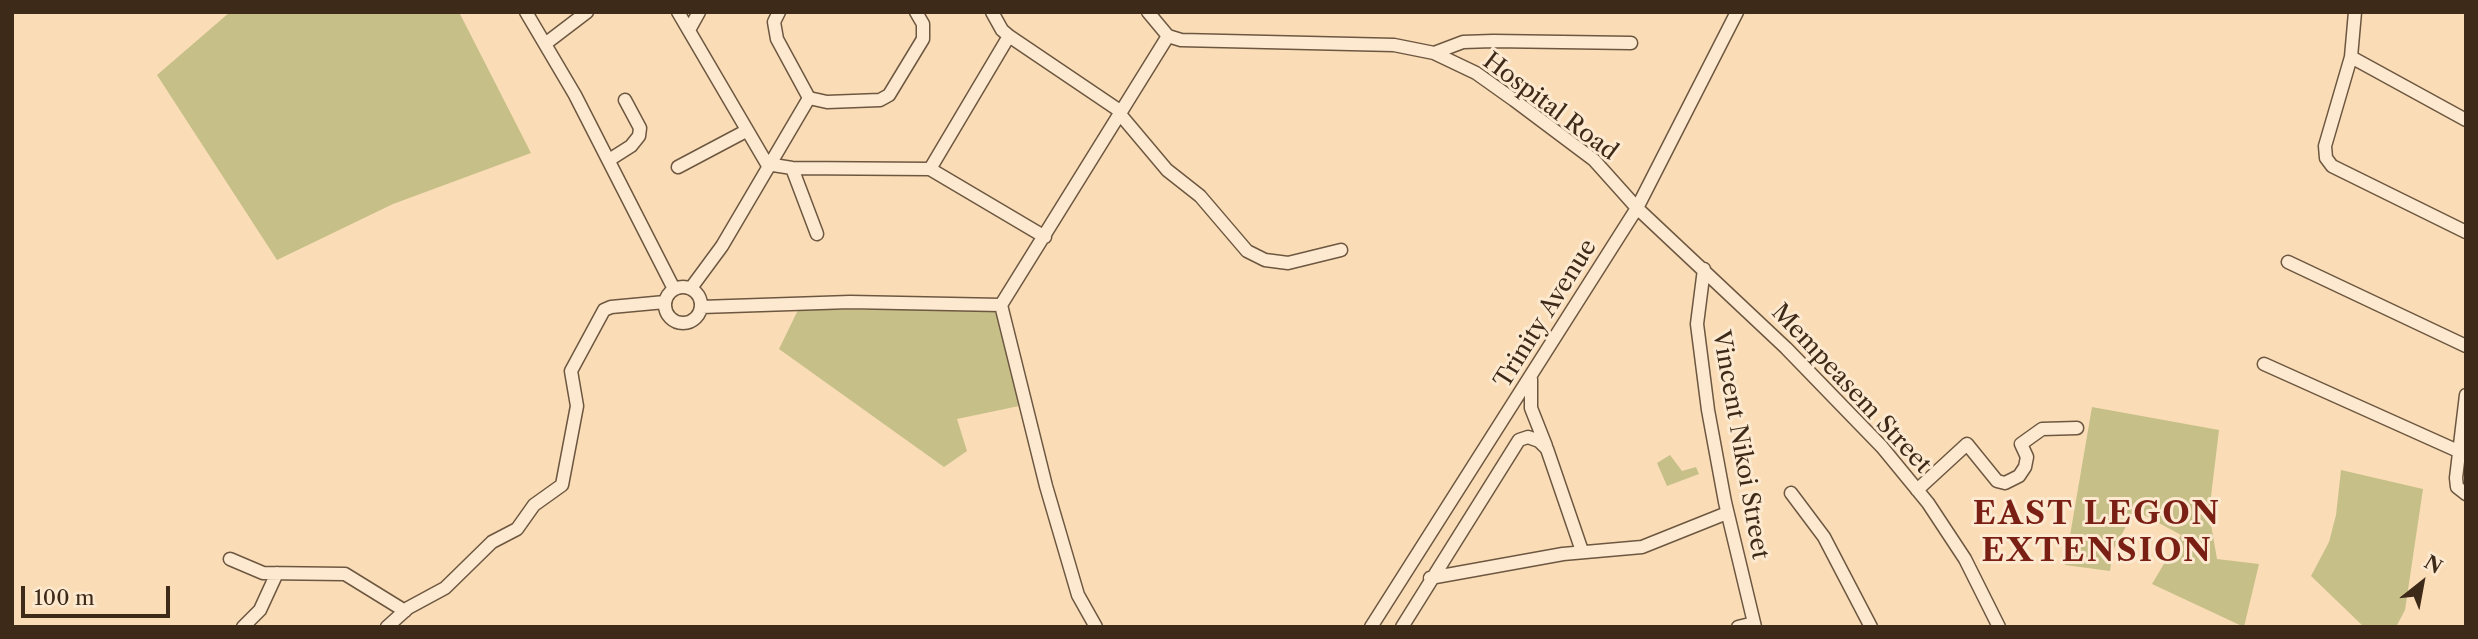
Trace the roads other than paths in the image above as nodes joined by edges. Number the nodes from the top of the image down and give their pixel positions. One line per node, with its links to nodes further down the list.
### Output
1 (526, 12): 15 (street)
2 (587, 12): 15 (street)
3 (678, 12): 11 (street)
4 (699, 12): 11 (street)
5 (779, 12): 18 (street)
6 (916, 12): 18 (street)
7 (992, 12): 12 (street)
8 (1148, 12): 13 (street)
9 (1737, 12): 28 (street, Trinity Avenue)
10 (2354, 12): 17 (street)
11 (689, 30): 22 (street)
12 (1009, 36): 20 (street); 27 (street)
13 (1168, 36): 16 (street, Hospital Road); 20 (street)
14 (1632, 43): 16 (street)
15 (545, 44): 23 (street)
16 (1434, 53): 28 (street, Hospital Road)
17 (2351, 57): 21 (street); 29 (street)
18 (808, 98): 24 (street)
19 (625, 100): 23 (street)
20 (1120, 112): 31 (street); 32 (street)
21 (2466, 120)
22 (746, 131): 24 (street); 25 (street)
23 (609, 160): 36 (street)
24 (767, 164): 26 (street); 35 (street)
25 (678, 167)
26 (792, 168): 27 (street); 30 (street)
27 (930, 169): 31 (street)
28 (1637, 208): 34 (street, Mempeasem Street); 42 (street, Trinity Avenue)
29 (2466, 232)
30 (817, 234)
31 (1045, 237): 38 (street)
32 (1341, 250)
33 (2288, 262): 40 (street)
34 (1704, 269): 50 (street, Mempeasem Street); 53 (street, Vincent Nikoi Street)
35 (691, 288): 36 (street); 39 (street)
36 (674, 289): 37 (street)
37 (665, 302): 39 (street); 58 (street)
38 (1002, 305): 39 (street); 62 (street)
39 (701, 307)
40 (2466, 346)
41 (2264, 363): 49 (street)
42 (1531, 378): 44 (street); 63 (street, Trinity Avenue)
43 (2466, 395): 45 (street)
44 (1531, 408): 47 (street); 48 (street)
45 (2463, 424): 49 (street)
46 (2077, 428): 50 (street)
47 (1524, 438): 48 (street); 57 (street)
48 (1547, 449): 54 (street)
49 (2458, 451): 52 (street)
50 (1917, 490): 67 (street, Mempeasem Street)
51 (1791, 493): 66 (street)
52 (2466, 494)
53 (1727, 513): 54 (street); 59 (street, Vincent Nikoi Street)
54 (1582, 551): 57 (street)
55 (230, 559): 56 (street)
56 (277, 572): 58 (street); 60 (street)
57 (1430, 578): 64 (street)
58 (405, 611): 61 (street)
59 (1754, 625): 65 (street)
60 (243, 627)
61 (387, 627)
62 (1096, 627)
63 (1371, 627)
64 (1402, 627)
65 (1738, 627)
66 (1871, 627)
67 (1999, 627)

